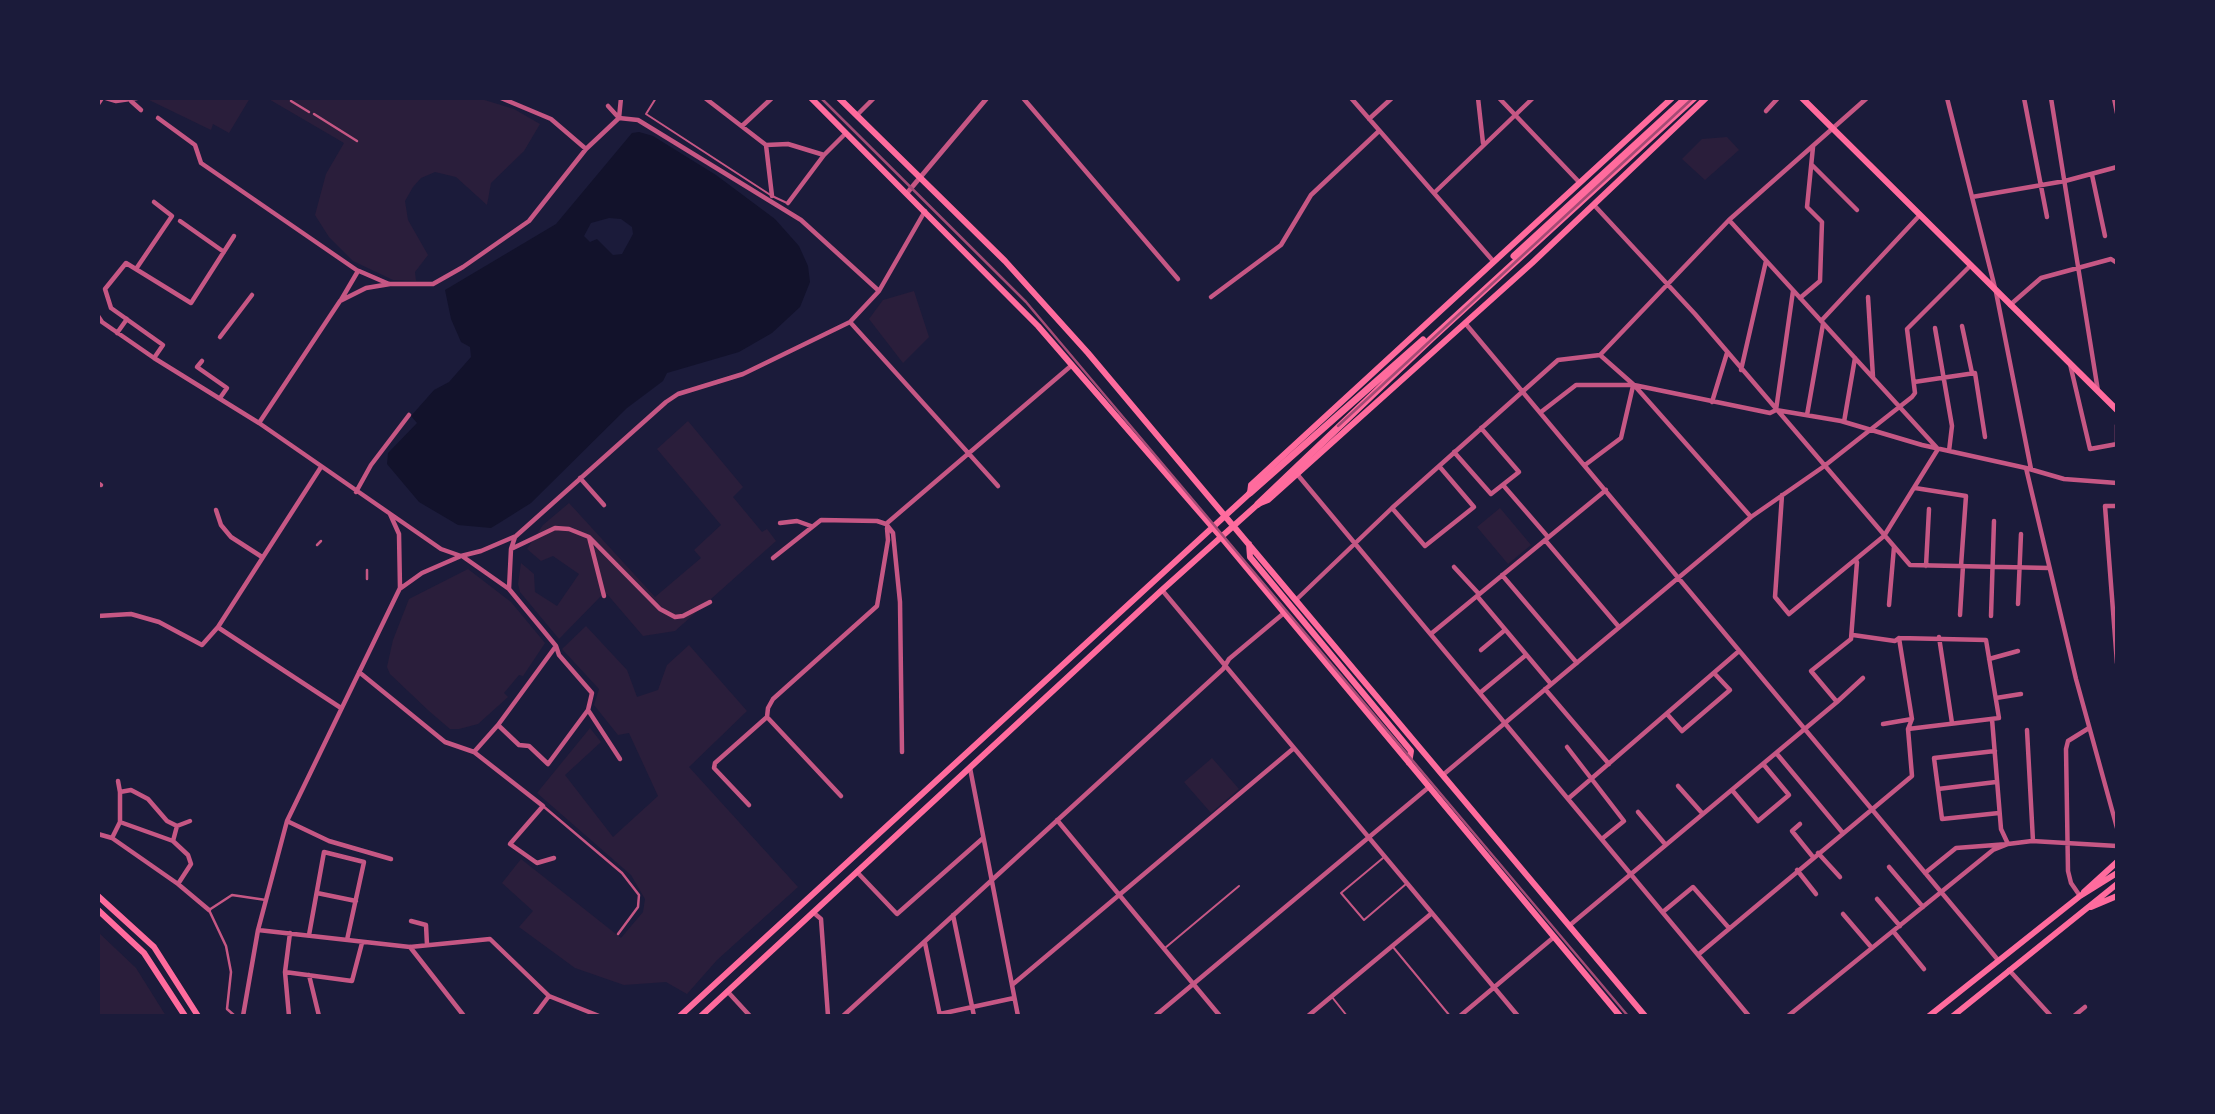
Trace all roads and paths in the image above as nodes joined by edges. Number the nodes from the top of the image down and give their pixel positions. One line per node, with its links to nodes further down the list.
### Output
1 (104, 98): 29 (street); 31 (street)
2 (137, 98): 29 (street)
3 (501, 98): 51 (street)
4 (621, 98): 41 (street)
5 (656, 98): 62 (lane)
6 (705, 98): 43 (street)
7 (772, 98): 43 (street)
8 (811, 98): 46 (main road)
9 (839, 98): 38 (main road)
10 (874, 98): 38 (street)
11 (987, 98): 56 (street)
12 (1023, 98): 83 (street)
13 (1351, 98): 42 (street)
14 (1392, 98): 42 (street)
15 (1478, 98): 48 (street)
16 (1499, 98): 39 (street)
17 (1533, 98): 39 (street)
18 (1672, 98): 58 (main road)
19 (1686, 98): 120 (highway)
20 (1694, 98): 120 (highway)
21 (1706, 98): 66 (main road)
22 (1778, 98): 34 (street)
23 (1802, 98): 44 (main road)
24 (1867, 98): 44 (street)
25 (1947, 98): 63 (street)
26 (2024, 98): 59 (street)
27 (2050, 98): 57 (street)
28 (2114, 98): 36 (street)
29 (131, 101): 33 (street)
30 (291, 101): 35 (street)
31 (98, 104)
32 (608, 106): 41 (street)
33 (141, 110)
34 (1766, 111)
35 (309, 112)
36 (2117, 113)
37 (314, 114): 47 (street)
38 (857, 115): 56 (main road)
39 (1515, 115): 48 (street); 58 (street)
40 (158, 118): 82 (street)
41 (619, 118): 51 (street); 87 (street)
42 (1369, 119): 45 (street)
43 (742, 126): 49 (street)
44 (1832, 129): 50 (street); 69 (main road)
45 (1379, 131): 61 (street); 90 (street)
46 (846, 133): 52 (street); 60 (main road)
47 (357, 141)
48 (1483, 144): 61 (street)
49 (766, 145): 52 (street); 62 (street)
50 (1813, 146): 53 (street); 72 (street)
51 (586, 149): 84 (street)
52 (824, 155): 65 (street)
53 (1811, 165): 67 (street); 92 (street)
54 (2117, 167): 55 (street)
55 (2092, 175): 57 (street); 74 (street)
56 (921, 177): 60 (street); 163 (main road)
57 (2065, 181): 59 (street); 80 (street)
58 (1579, 182): 77 (main road)
59 (2042, 185): 63 (street); 70 (street)
60 (907, 193): 68 (main road)
61 (1434, 193): 77 (street)
62 (772, 197): 65 (lane)
63 (1972, 197): 88 (street)
64 (154, 202): 81 (street)
65 (788, 203)
66 (1594, 205): 85 (street); 99 (main road)
67 (1857, 210)
68 (925, 211): 87 (street); 110 (main road)
69 (1919, 216): 79 (main road); 98 (street)
70 (2047, 216)
71 (180, 220): 75 (street)
72 (1729, 220): 76 (street); 85 (street)
73 (234, 236): 75 (street)
74 (2105, 236)
75 (224, 252): 81 (street)
76 (1766, 260): 86 (street); 111 (street)
77 (1494, 262): 153 (main road)
78 (2117, 263): 80 (street)
79 (1970, 266): 88 (main road); 115 (street)
80 (2077, 268): 94 (street); 118 (street)
81 (136, 269): 96 (street)
82 (358, 271): 84 (street); 93 (street)
83 (1178, 279)
84 (390, 284): 93 (street)
85 (1668, 284): 104 (street); 105 (street)
86 (1794, 290): 92 (street); 123 (street)
87 (879, 291): 97 (street)
88 (1996, 292): 94 (main road); 143 (street)
89 (252, 295): 103 (street)
90 (1211, 297)
91 (1868, 297): 113 (street)
92 (1800, 298): 98 (street)
93 (340, 301): 129 (street)
94 (2010, 305): 109 (main road)
95 (98, 316): 102 (street)
96 (127, 319): 102 (street); 106 (street)
97 (850, 322): 138 (street); 145 (street)
98 (1822, 322): 107 (street); 127 (street)
99 (1465, 323): 117 (street); 144 (main road)
100 (1962, 326): 112 (street)
101 (1935, 328): 114 (street)
102 (117, 333): 106 (street)
103 (220, 337)
104 (1727, 353): 111 (street); 121 (street)
105 (1600, 355): 116 (street); 117 (street)
106 (154, 358): 119 (street)
107 (1855, 358): 113 (street); 128 (street)
108 (202, 361): 119 (street)
109 (2070, 364): 118 (main road); 134 (street)
110 (1072, 365): 138 (street); 170 (main road)
111 (1741, 370): 123 (street)
112 (1972, 373): 114 (street); 133 (street)
113 (1873, 378): 122 (street)
114 (1942, 378): 115 (street); 136 (street)
115 (1914, 382): 122 (street)
116 (1634, 385): 121 (street); 125 (street); 139 (street); 164 (street)
117 (1523, 391): 125 (street); 131 (street)
118 (2098, 392): 124 (main road)
119 (220, 398): 129 (street)
120 (1364, 399): 153 (highway); 156 (highway)
121 (1712, 402): 123 (street)
122 (1899, 406): 132 (street); 135 (street)
123 (1776, 410): 127 (street); 142 (street)
124 (2117, 410)
125 (1541, 412): 139 (street)
126 (409, 415): 152 (street)
127 (1807, 415): 128 (street)
128 (1844, 422): 132 (street)
129 (259, 423): 141 (street)
130 (2117, 425): 134 (street)
131 (1481, 428): 137 (street); 147 (street)
132 (1871, 429): 135 (street); 142 (street)
133 (1985, 437)
134 (2117, 443)
135 (1938, 449): 136 (street); 149 (street)
136 (1949, 451): 143 (street)
137 (1454, 452): 140 (street); 147 (street)
138 (966, 454): 148 (street); 167 (street)
139 (1585, 465): 150 (street)
140 (1439, 466): 159 (street); 159 (street)
141 (321, 467): 152 (street); 186 (street)
142 (1823, 467): 154 (street); 173 (street)
143 (2028, 469): 146 (street); 194 (street)
144 (1297, 474): 156 (main road); 179 (street)
145 (580, 478): 155 (street); 172 (street)
146 (2117, 482)
147 (1503, 485): 176 (street)
148 (998, 486)
149 (1915, 488): 173 (street); 190 (street)
150 (1606, 490): 176 (street); 197 (street)
151 (604, 491): 155 (street)
152 (356, 492): 162 (street)
153 (1250, 493): 163 (main road)
154 (1782, 494): 164 (street); 188 (street)
155 (597, 497): 157 (street)
156 (1258, 504): 168 (main road)
157 (604, 505)
158 (2117, 506): 204 (street)
159 (1392, 508): 179 (street)
160 (1929, 509): 189 (street)
161 (216, 510): 186 (street)
162 (390, 514): 184 (street); 199 (street)
163 (1225, 514): 168 (main road); 170 (main road)
164 (1751, 517): 197 (street)
165 (1994, 521): 192 (street)
166 (780, 523): 169 (street)
167 (886, 524): 169 (street); 243 (street); 262 (street)
168 (1234, 525): 175 (main road); 178 (main road)
169 (811, 526): 187 (street)
170 (1212, 526): 175 (main road); 254 (main road)
171 (2021, 534): 193 (street)
172 (516, 536): 182 (street); 184 (street)
173 (1884, 536): 181 (street); 188 (street)
174 (589, 537): 182 (street); 203 (street); 206 (street)
175 (1221, 537): 183 (main road); 201 (main road)
176 (1546, 539): 196 (street); 214 (street)
177 (321, 541): 180 (street)
178 (1249, 542): 185 (main road); 205 (main road)
179 (1356, 542): 205 (street); 216 (street)
180 (317, 545)
181 (1894, 547): 189 (street); 208 (street)
182 (511, 549): 200 (street)
183 (1236, 554): 185 (main road); 209 (main road)
184 (461, 556): 199 (street); 200 (street)
185 (1250, 557): 259 (main road)
186 (262, 558): 213 (street)
187 (773, 558)
188 (1857, 561): 217 (street)
189 (1926, 566): 190 (street)
190 (1962, 566): 192 (street); 210 (street)
191 (1454, 567): 202 (street)
192 (1993, 567): 193 (street); 212 (street)
193 (2021, 568): 194 (street); 207 (street)
194 (2049, 568): 251 (street)
195 (368, 570): 198 (street)
196 (1502, 575): 202 (street); 228 (street)
197 (1679, 577): 214 (street); 222 (street)
198 (367, 579)
199 (400, 588): 231 (street)
200 (509, 589): 220 (street)
201 (1162, 590): 230 (street); 255 (main road)
202 (1478, 595): 215 (street); 216 (street)
203 (604, 596)
204 (2115, 596): 229 (street)
205 (1297, 599): 258 (main road)
206 (710, 602)
207 (2018, 604)
208 (1889, 605)
209 (1284, 613): 230 (street); 265 (main road)
210 (1960, 615)
211 (98, 616): 213 (street)
212 (1991, 616)
213 (218, 627): 240 (street)
214 (1619, 627): 228 (street)
215 (1505, 630): 221 (street); 224 (street)
216 (1432, 633): 236 (street)
217 (1852, 635): 219 (street); 239 (street)
218 (1939, 637): 219 (street); 227 (street); 247 (street)
219 (1899, 638): 244 (street)
220 (556, 646): 225 (street); 226 (street)
221 (1481, 650)
222 (1740, 651): 232 (street); 250 (street)
223 (2018, 652): 227 (street)
224 (1526, 655): 234 (street); 236 (street)
225 (559, 656): 226 (street); 241 (street)
226 (548, 657): 248 (street)
227 (1989, 659): 238 (street)
228 (1577, 663): 234 (street)
229 (2117, 663)
230 (1225, 666): 257 (street); 286 (street)
231 (359, 672): 240 (street); 261 (street)
232 (1714, 673): 242 (street); 242 (street)
233 (1864, 678): 239 (street)
234 (1551, 684): 235 (street)
235 (1545, 690): 246 (street); 266 (street)
236 (1481, 692): 246 (street)
237 (2021, 694): 238 (street)
238 (1996, 698): 245 (street)
239 (1837, 702): 250 (street)
240 (341, 708): 288 (street)
241 (588, 710): 248 (street); 264 (street)
242 (1667, 713): 266 (street)
243 (767, 717): 278 (street); 280 (street)
244 (1912, 719): 249 (street); 252 (street)
245 (1992, 719): 247 (street); 260 (street)
246 (1505, 723): 269 (street); 279 (street)
247 (1952, 723): 252 (street)
248 (498, 724): 261 (street)
249 (1882, 724)
250 (1806, 728): 263 (street); 282 (street)
251 (2089, 728): 292 (street); 301 (street)
252 (1908, 729): 282 (street)
253 (2027, 730): 300 (street)
254 (986, 735): 255 (main road); 384 (main road)
255 (996, 743): 268 (main road)
256 (1567, 747): 270 (street)
257 (1294, 748): 295 (street); 325 (street)
258 (1423, 750): 259 (main road); 269 (main road)
259 (1411, 751): 265 (main road)
260 (1995, 751): 272 (street); 275 (street)
261 (474, 752): 281 (street)
262 (902, 752)
263 (1777, 754): 267 (street); 293 (street)
264 (621, 759)
265 (1409, 763): 274 (main road)
266 (1609, 764): 270 (street)
267 (1764, 765): 276 (street); 276 (street)
268 (970, 767): 297 (street); 312 (main road)
269 (1444, 774): 342 (main road)
270 (1592, 779): 279 (street); 298 (street)
271 (118, 781): 277 (street)
272 (1996, 782): 275 (street); 285 (street)
273 (1678, 786): 284 (street)
274 (1429, 787): 295 (street); 350 (main road)
275 (1938, 789): 285 (street)
276 (1732, 790): 284 (street)
277 (120, 792): 289 (street); 291 (street)
278 (841, 796)
279 (1569, 798): 298 (street)
280 (749, 805)
281 (543, 806): 307 (street); 348 (street)
282 (1873, 809): 293 (street); 314 (street)
283 (1638, 812): 302 (street)
284 (1702, 813): 302 (street)
285 (1999, 813): 303 (street)
286 (1057, 820): 317 (street); 325 (street)
287 (190, 821): 291 (street)
288 (287, 821): 308 (street); 330 (street)
289 (120, 822): 296 (street); 299 (street)
290 (1800, 824): 305 (street)
291 (177, 826): 299 (street)
292 (2117, 828)
293 (1842, 832): 305 (street)
294 (98, 834): 296 (street)
295 (1369, 837): 306 (street); 365 (street)
296 (111, 838): 319 (street)
297 (983, 838): 312 (street); 317 (street)
298 (1603, 838): 313 (street)
299 (173, 841): 319 (street)
300 (2034, 841): 301 (street); 303 (street)
301 (2067, 843): 304 (street); 327 (street)
302 (1665, 844): 313 (street)
303 (2008, 844): 314 (street); 323 (street)
304 (2117, 846)
305 (1816, 855): 311 (street); 316 (street)
306 (1385, 857): 318 (street); 318 (lane)
307 (554, 858)
308 (391, 859)
309 (2117, 862): 327 (main road)
310 (1889, 867): 332 (street)
311 (1797, 870): 324 (street); 344 (street)
312 (858, 872): 337 (main road)
313 (1632, 873): 336 (street); 342 (street)
314 (1926, 873): 323 (street)
315 (2117, 873): 327 (main road)
316 (1840, 877)
317 (990, 881): 340 (street); 366 (street)
318 (1407, 883): 338 (street)
319 (178, 884): 335 (street)
320 (2117, 884): 333 (main road)
321 (1239, 886): 358 (lane)
322 (317, 892): 331 (street); 331 (street); 349 (street)
323 (1941, 892): 332 (street); 360 (street)
324 (1816, 894)
325 (1119, 895): 358 (street); 366 (street)
326 (98, 896): 376 (main road)
327 (2080, 896): 360 (main road)
328 (2117, 896): 333 (main road)
329 (1877, 899): 343 (street)
330 (266, 900): 335 (street); 345 (street)
331 (356, 901): 351 (street)
332 (1923, 907): 343 (street)
333 (2090, 908): 362 (main road)
334 (98, 910): 375 (main road)
335 (209, 910): 377 (street)
336 (1664, 911): 344 (street); 359 (street)
337 (814, 913): 368 (main road); 387 (street)
338 (1432, 913): 355 (street); 367 (street)
339 (1843, 914): 357 (street)
340 (953, 915): 352 (street); 372 (street)
341 (411, 921): 354 (street)
342 (1570, 925): 399 (main road)
343 (1900, 926): 346 (street)
344 (1729, 928): 359 (street)
345 (258, 930): 347 (street); 378 (street)
346 (1892, 932): 357 (street); 361 (street)
347 (290, 933): 349 (street); 363 (street)
348 (618, 934)
349 (309, 936): 351 (street)
350 (1554, 937): 367 (street); 398 (main road)
351 (347, 941): 353 (street)
352 (925, 942): 374 (street); 388 (street)
353 (362, 943): 356 (street); 364 (street)
354 (427, 945): 356 (street); 369 (street)
355 (1392, 946): 370 (street); 395 (lane)
356 (410, 947): 381 (street)
357 (1872, 948): 401 (street)
358 (1164, 949): 365 (street)
359 (1699, 954): 400 (street)
360 (1998, 960): 402 (main road)
361 (1924, 969)
362 (2009, 970): 403 (main road); 404 (street)
363 (285, 972): 364 (street); 379 (street)
364 (309, 975): 380 (street)
365 (1193, 984): 391 (street); 392 (street)
366 (1012, 985): 371 (street)
367 (1494, 988): 396 (street); 397 (street)
368 (728, 992): 385 (main road); 386 (street)
369 (549, 996): 382 (street); 383 (street)
370 (1331, 997): 393 (street); 394 (lane)
371 (1014, 998): 372 (street); 390 (street)
372 (972, 1007): 374 (street); 389 (street)
373 (2085, 1007): 405 (street)
374 (940, 1015)
375 (185, 1016)
376 (198, 1016)
377 (235, 1016)
378 (243, 1016)
379 (289, 1016)
380 (319, 1016)
381 (464, 1016)
382 (534, 1016)
383 (598, 1016)
384 (680, 1016)
385 (701, 1016)
386 (750, 1016)
387 (828, 1016)
388 (843, 1016)
389 (974, 1016)
390 (1018, 1016)
391 (1155, 1016)
392 (1220, 1016)
393 (1308, 1016)
394 (1347, 1016)
395 (1450, 1016)
396 (1460, 1016)
397 (1518, 1016)
398 (1620, 1016)
399 (1645, 1016)
400 (1749, 1016)
401 (1788, 1016)
402 (1929, 1016)
403 (1953, 1016)
404 (2051, 1016)
405 (2074, 1016)

